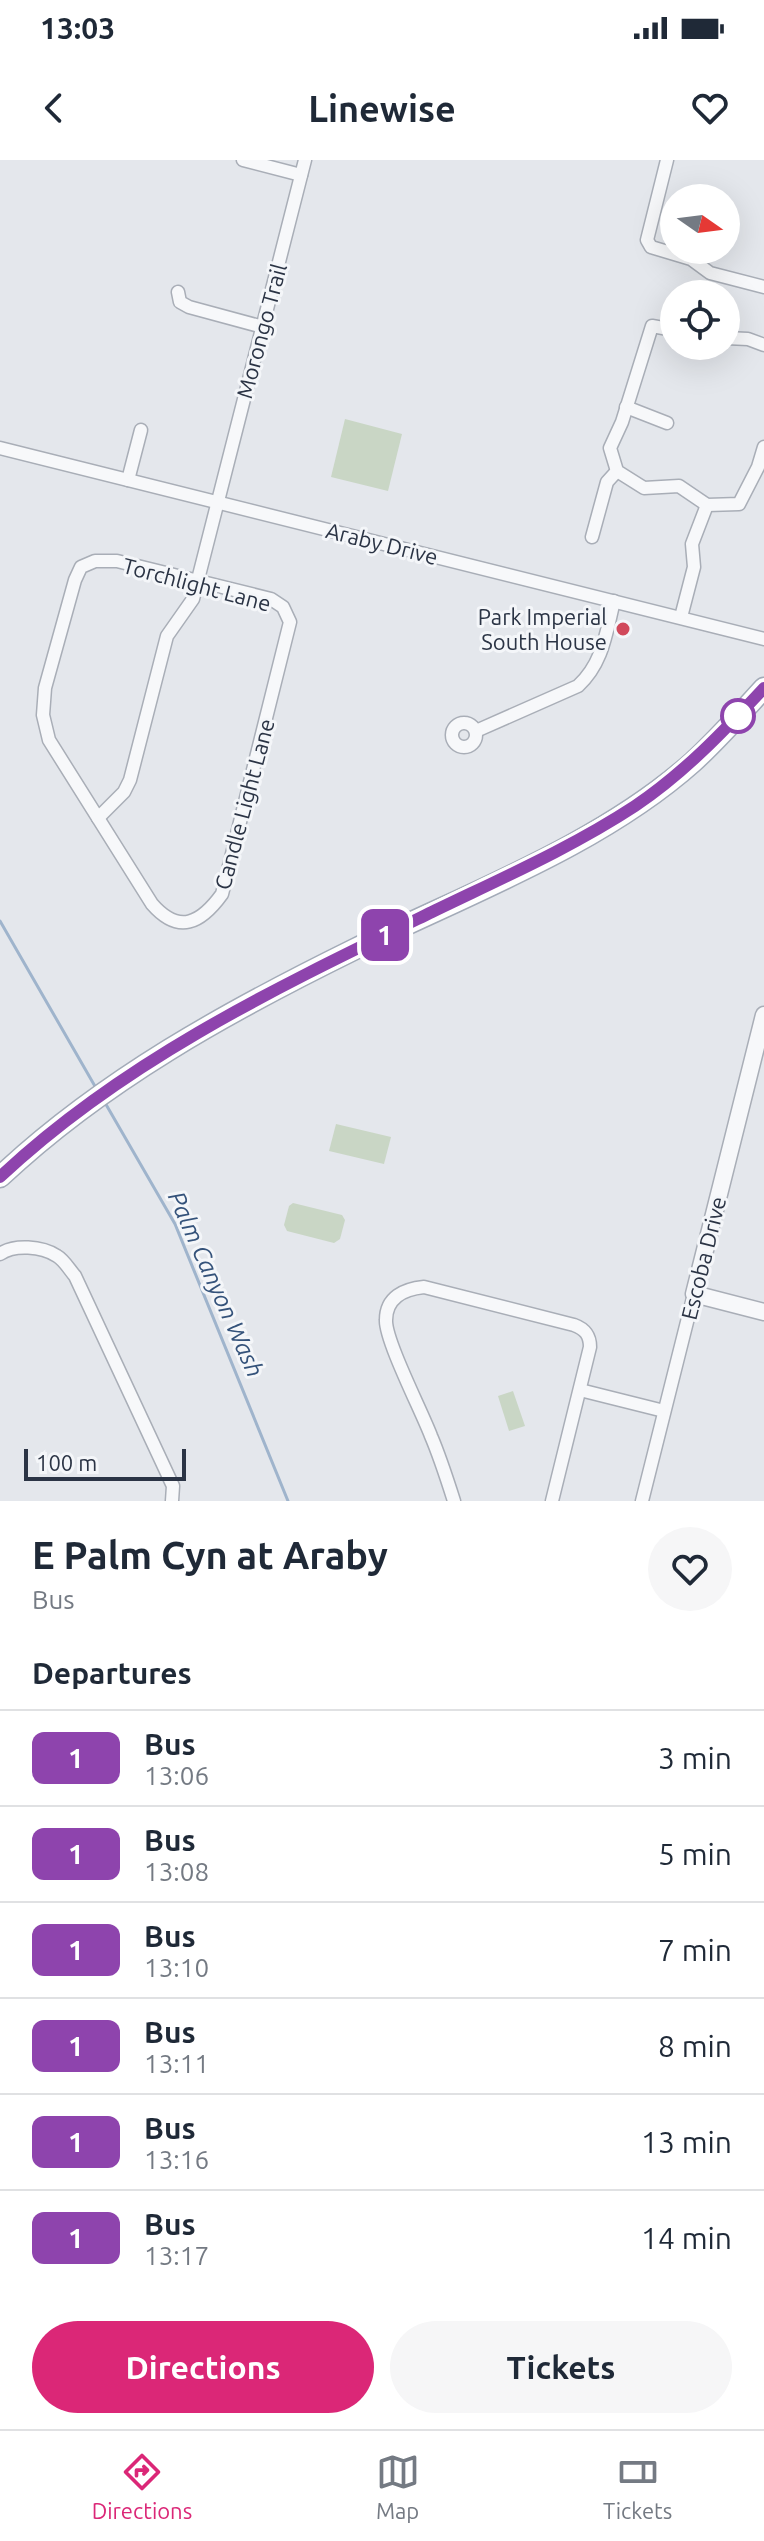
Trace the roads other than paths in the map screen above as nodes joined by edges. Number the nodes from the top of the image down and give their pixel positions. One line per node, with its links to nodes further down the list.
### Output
1 (243, 160): 4 (street)
2 (305, 160): 4 (street, Morongo Trail)
3 (667, 160): 5 (street)
4 (301, 175): 7 (street, Morongo Trail)
5 (764, 287)
6 (178, 292): 7 (street)
7 (263, 327): 18 (street, Morongo Trail)
8 (660, 327): 11 (street)
9 (740, 339): 10 (street)
10 (764, 345)
11 (626, 407): 12 (street); 16 (street)
12 (667, 423)
13 (141, 430): 17 (street)
14 (764, 447): 19 (street)
15 (0, 448): 17 (street, Araby Drive)
16 (617, 471): 19 (street); 20 (street)
17 (128, 480): 18 (street, Araby Drive)
18 (218, 502): 21 (street, Morongo Trail); 22 (street, Araby Drive)
19 (707, 505): 23 (street)
20 (592, 537)
21 (199, 579): 24 (street, Torchlight Lane); 28 (street, Morongo Trail); 28 (street, Torchlight Lane)
22 (614, 601): 23 (street, Araby Drive); 27 (street)
23 (681, 617): 25 (street, Araby Drive)
24 (290, 622): 28 (street, Candle Light Lane)
25 (764, 639)
26 (764, 688): 30 (main road)
27 (476, 731)
28 (98, 818)
29 (764, 1015): 32 (street, Escoba Drive)
30 (0, 1177)
31 (0, 1254): 36 (street)
32 (694, 1294): 33 (street); 35 (street, Escoba Drive)
33 (764, 1312)
34 (580, 1390): 35 (street); 37 (street); 38 (street)
35 (664, 1411): 39 (street, Escoba Drive)
36 (172, 1501)
37 (454, 1501)
38 (552, 1501)
39 (642, 1501)

